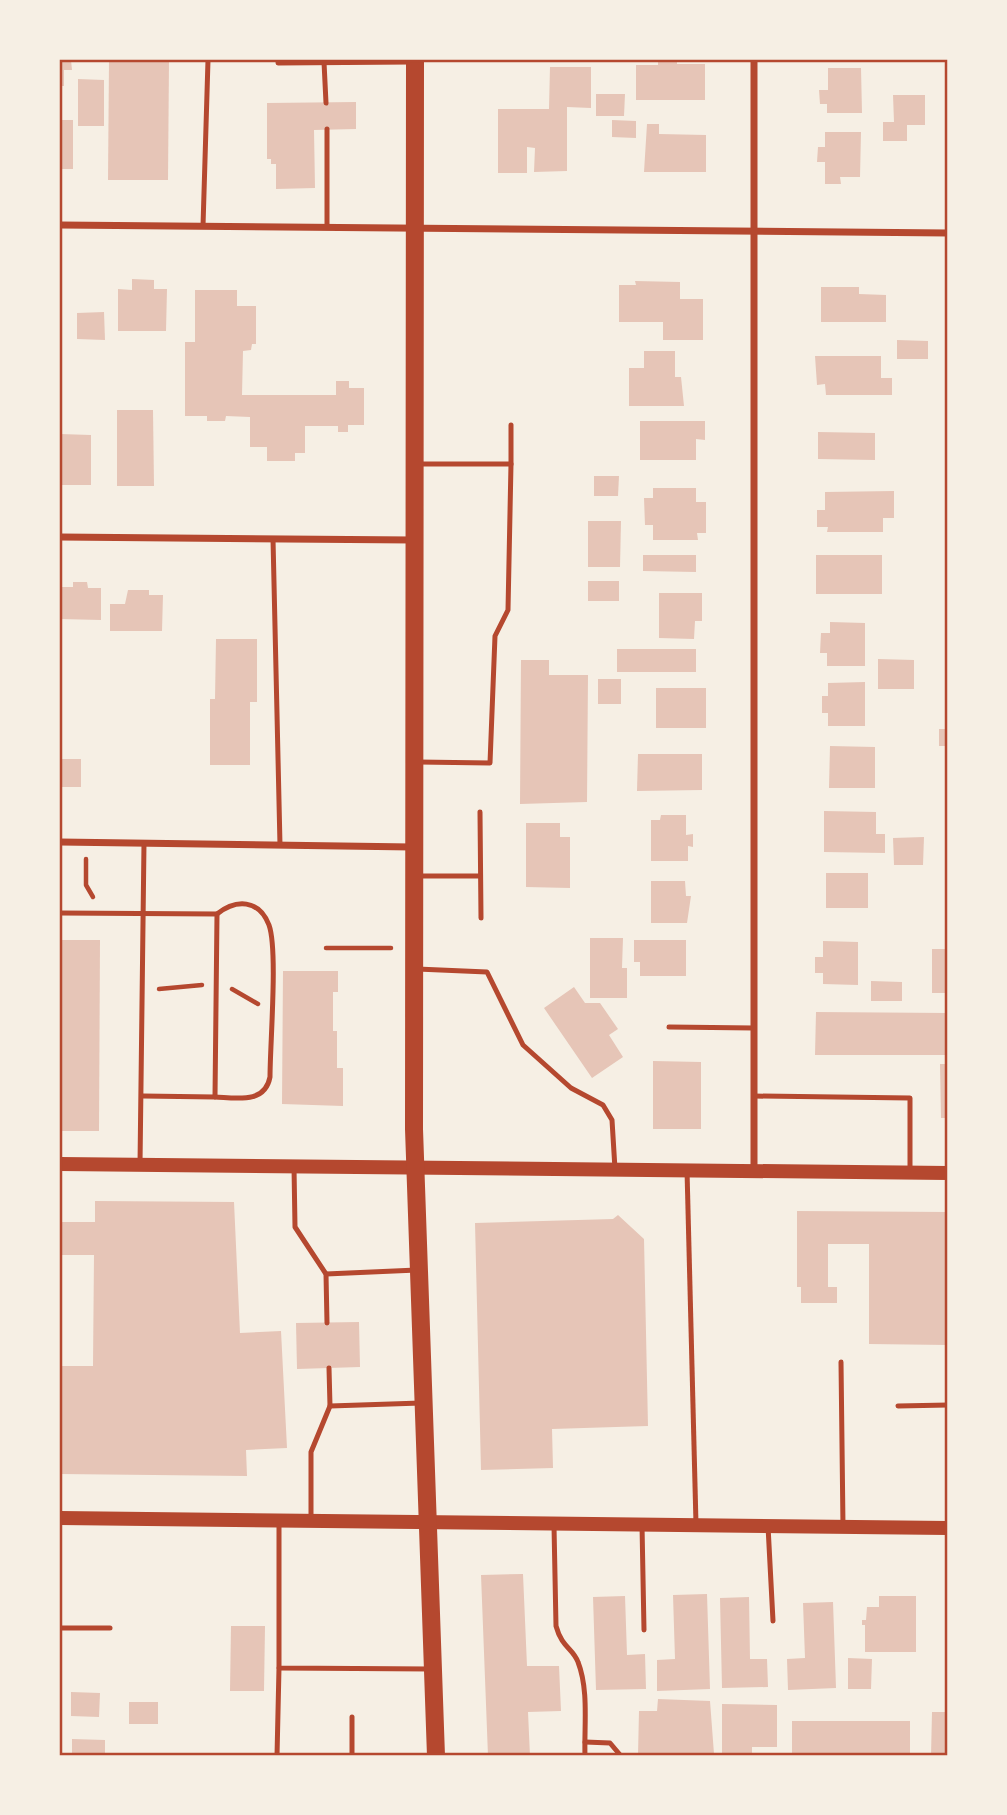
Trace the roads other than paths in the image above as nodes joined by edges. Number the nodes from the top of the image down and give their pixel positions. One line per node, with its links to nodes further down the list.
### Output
1 (208, 60): 9 (lane)
2 (754, 60): 12 (street)
3 (415, 61): 5 (lane); 11 (main road)
4 (278, 62): 5 (lane)
5 (324, 62): 6 (lane)
6 (326, 103)
7 (327, 129): 10 (lane)
8 (60, 225): 9 (street)
9 (204, 226): 10 (street)
10 (327, 227): 11 (street)
11 (414, 228): 12 (street); 15 (main road)
12 (754, 232): 13 (street); 34 (street)
13 (947, 233)
14 (511, 425): 16 (lane)
15 (414, 464): 16 (lane); 19 (main road)
16 (511, 464): 20 (lane)
17 (60, 537): 18 (street)
18 (273, 539): 19 (street); 24 (lane)
19 (414, 540): 20 (main road)
20 (414, 762): 25 (main road)
21 (480, 812): 27 (lane)
22 (60, 842): 23 (street)
23 (144, 843): 24 (street); 29 (lane)
24 (281, 845): 25 (street)
25 (413, 846): 26 (main road)
26 (414, 876): 27 (lane); 32 (main road)
27 (480, 876): 31 (lane)
28 (60, 913): 29 (lane)
29 (142, 913): 30 (lane); 35 (lane)
30 (217, 914): 37 (lane); 37 (lane)
31 (481, 918)
32 (414, 968): 41 (main road); 42 (lane)
33 (668, 1027): 34 (lane)
34 (754, 1028): 36 (street)
35 (143, 1096): 37 (lane); 39 (lane)
36 (754, 1096): 44 (street); 45 (lane)
37 (215, 1097)
38 (60, 1164): 39 (main road)
39 (140, 1165): 40 (main road)
40 (293, 1166): 41 (main road); 48 (lane)
41 (414, 1168): 42 (main road); 47 (main road)
42 (615, 1170): 43 (main road)
43 (687, 1170): 44 (main road); 62 (lane)
44 (754, 1171): 45 (main road)
45 (910, 1173): 46 (main road)
46 (947, 1173)
47 (418, 1270): 48 (lane); 52 (main road)
48 (326, 1274): 49 (lane)
49 (327, 1323)
50 (841, 1362): 64 (lane)
51 (329, 1368): 54 (lane)
52 (422, 1403): 54 (lane); 59 (main road)
53 (947, 1405): 55 (lane)
54 (330, 1406): 58 (lane)
55 (898, 1406)
56 (60, 1518): 57 (main road)
57 (279, 1521): 58 (main road); 70 (lane)
58 (311, 1521): 59 (main road)
59 (426, 1521): 60 (main road); 71 (main road)
60 (554, 1523): 61 (main road); 73 (lane)
61 (642, 1524): 62 (main road); 69 (lane)
62 (696, 1525): 63 (main road)
63 (768, 1525): 64 (main road); 66 (lane)
64 (843, 1526): 65 (main road)
65 (947, 1528)
66 (773, 1620)
67 (60, 1628): 68 (lane)
68 (110, 1628)
69 (644, 1630)
70 (279, 1668): 71 (lane); 74 (lane)
71 (432, 1669): 76 (main road)
72 (352, 1717): 75 (lane)
73 (585, 1742): 77 (lane); 78 (lane)
74 (277, 1755)
75 (352, 1755)
76 (436, 1755)
77 (585, 1755)
78 (621, 1755)

